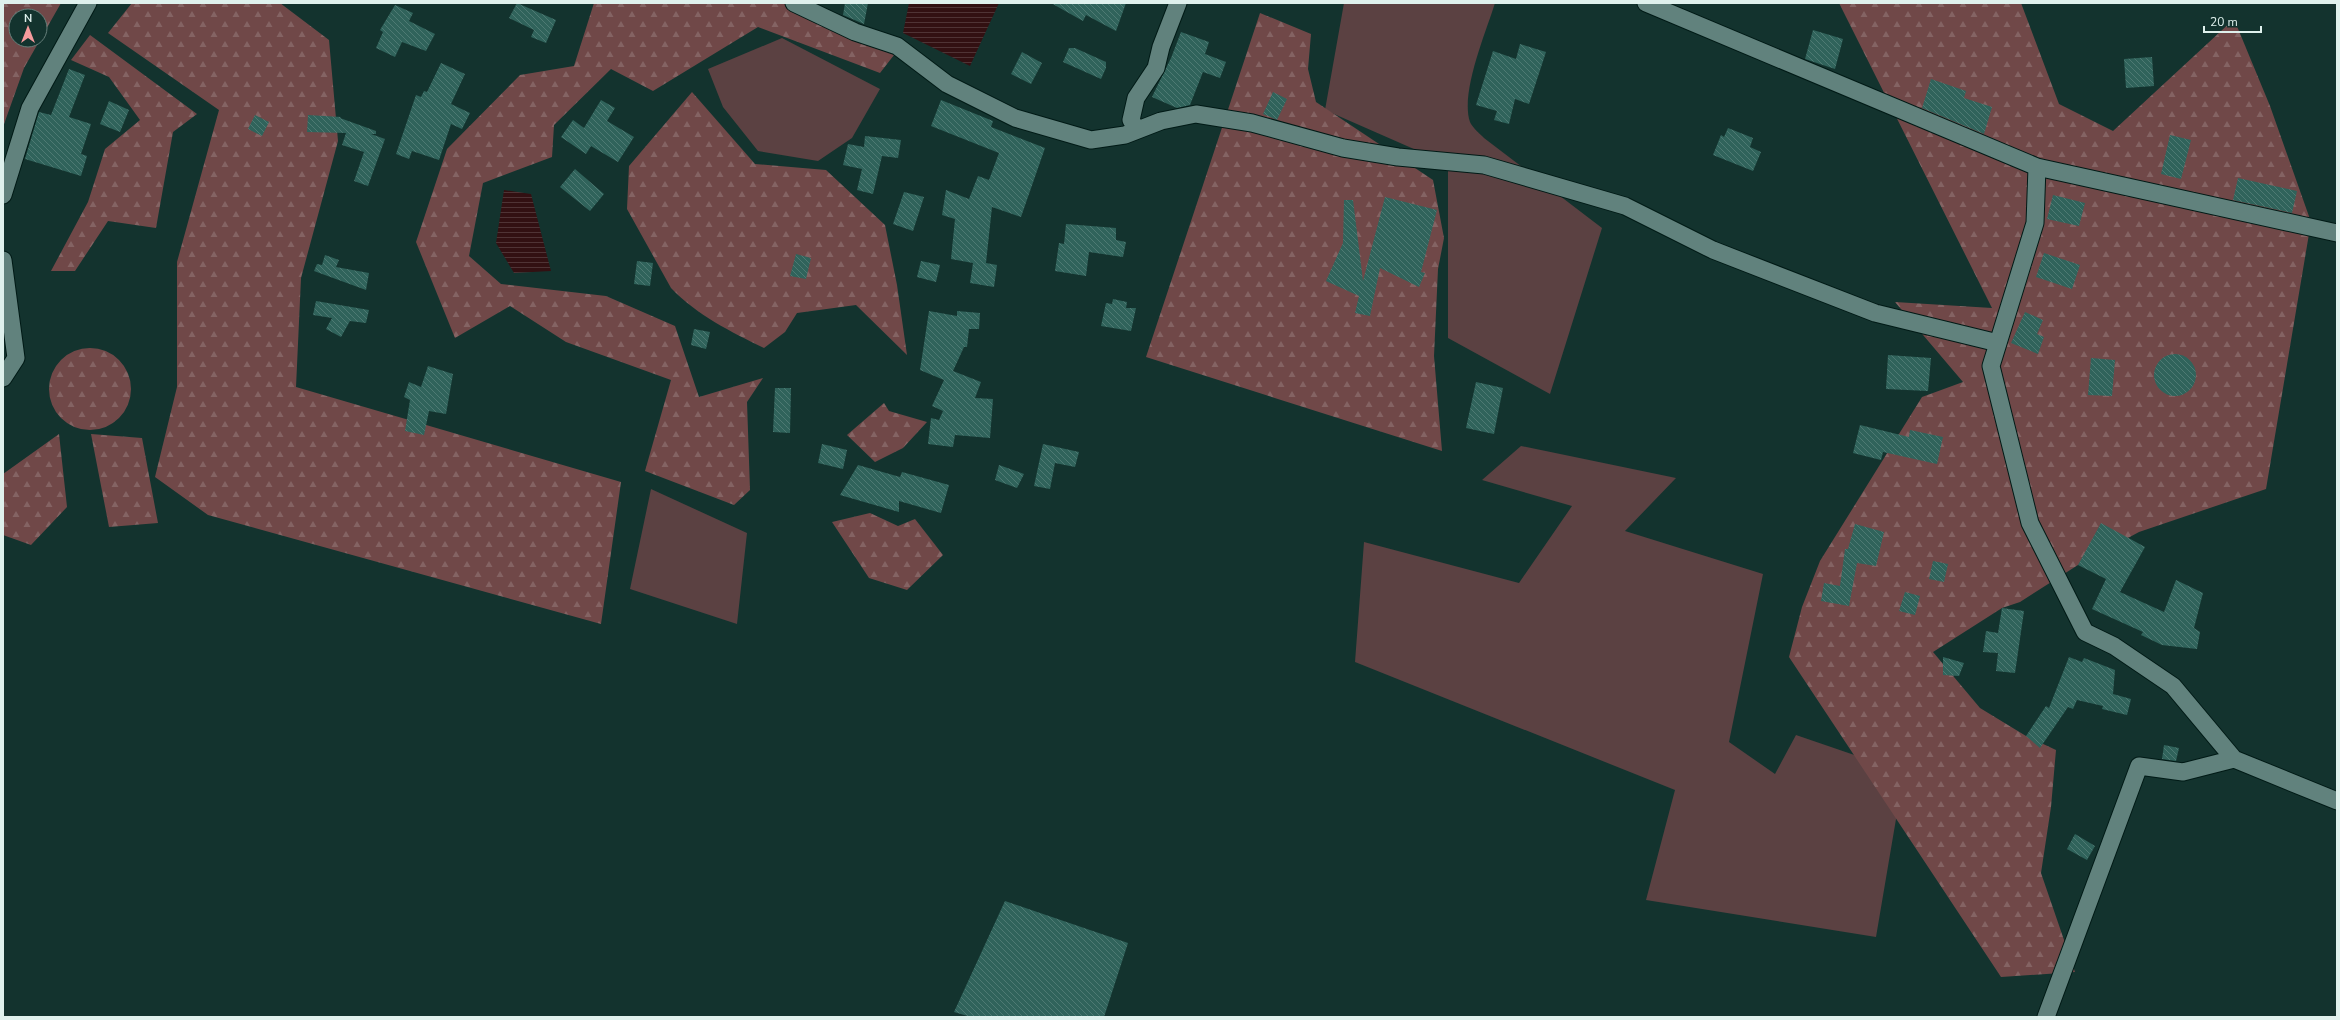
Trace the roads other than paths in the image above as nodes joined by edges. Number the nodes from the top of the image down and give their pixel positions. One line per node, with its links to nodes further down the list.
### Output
1 (88, 3): 7 (street)
2 (794, 3): 5 (street)
3 (1178, 3): 5 (street)
4 (1646, 3): 6 (street)
5 (1137, 130): 10 (street)
6 (2038, 167): 8 (street); 10 (street)
7 (3, 196)
8 (2337, 233)
9 (3, 260): 11 (street)
10 (1998, 343): 12 (street)
11 (3, 378)
12 (2234, 759): 13 (street); 14 (street)
13 (2337, 801)
14 (2046, 1017)

